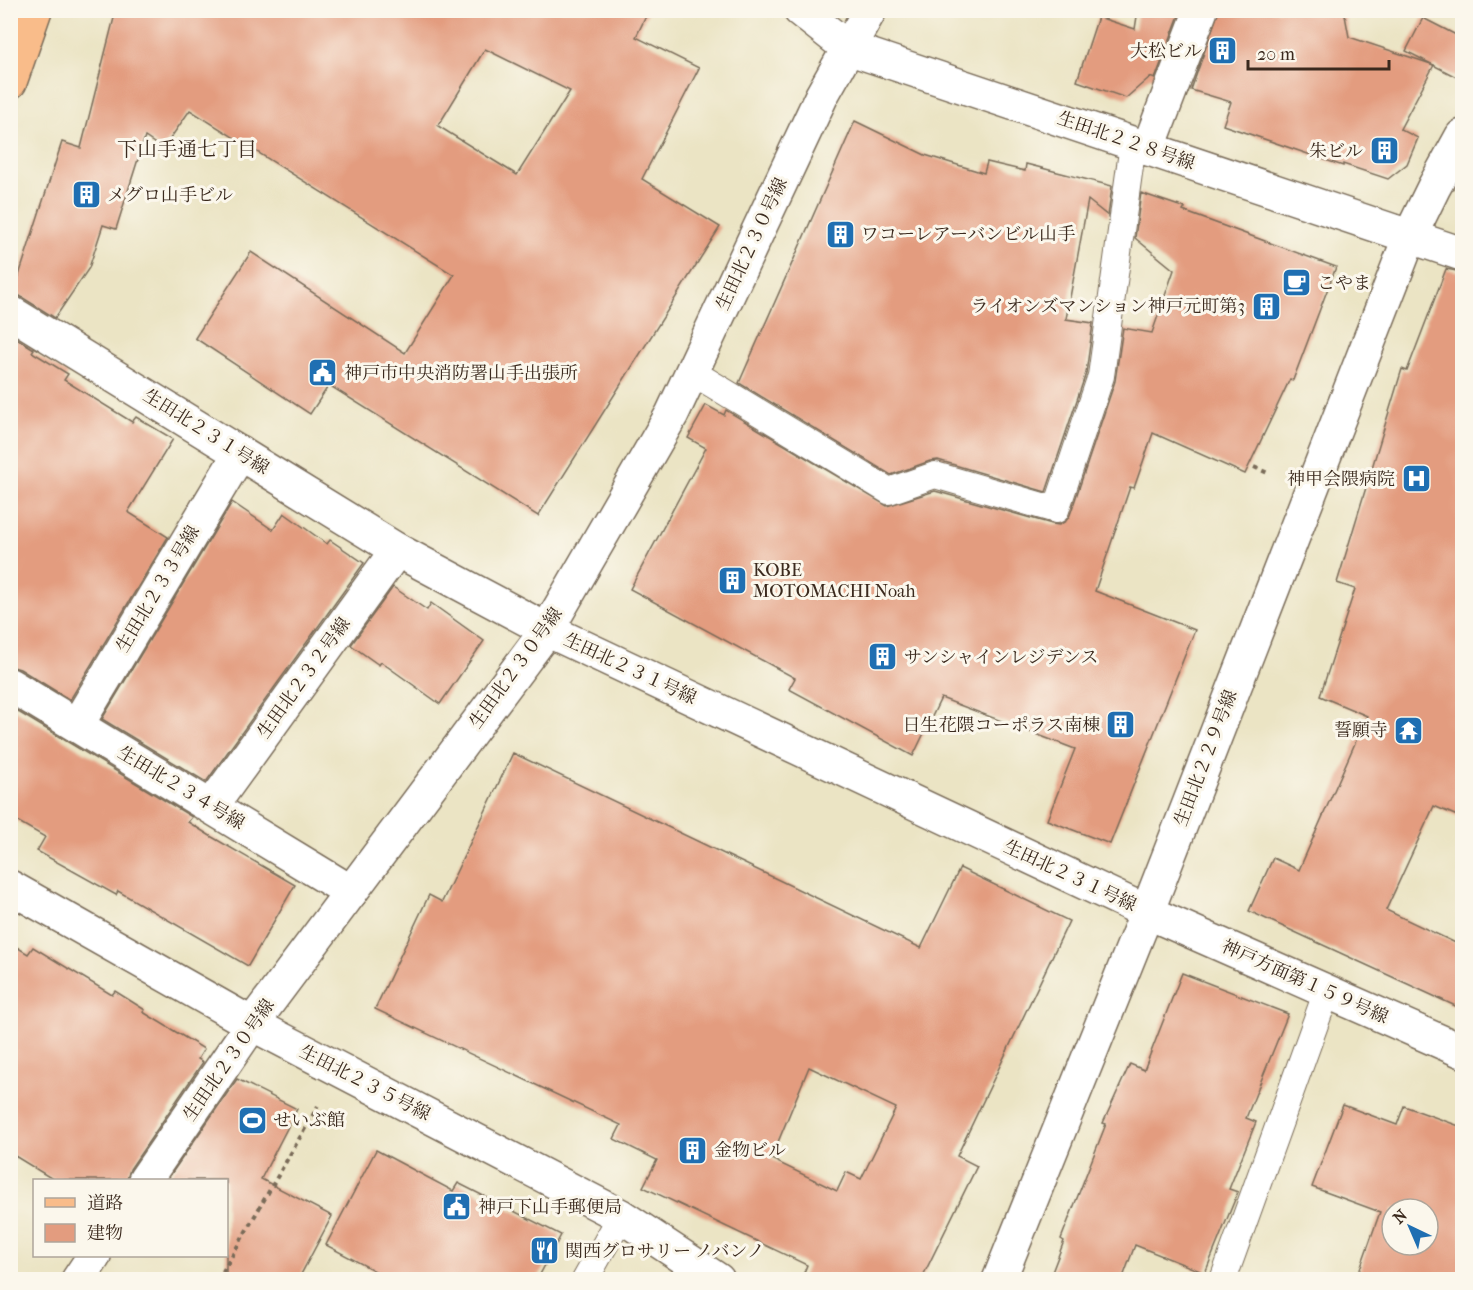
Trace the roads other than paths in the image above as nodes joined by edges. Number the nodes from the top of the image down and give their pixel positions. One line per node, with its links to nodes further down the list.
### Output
1 (35, 10): 6 (main road)
2 (800, 10): 5 (street, 生田北２２８号線)
3 (870, 10): 5 (street, 生田北２３０号線)
4 (1201, 10): 8 (street)
5 (848, 48): 8 (street, 生田北２２８号線); 12 (street, 生田北２３０号線)
6 (10, 82)
7 (1462, 136): 9 (street, 生田北２２９号線)
8 (1141, 146): 9 (street, 生田北２２８号線); 12 (lane)
9 (1410, 236): 10 (street, 生田北２２８号線); 21 (street, 生田北２２９号線)
10 (1462, 254)
11 (10, 312): 13 (street, 生田北２３１号線)
12 (692, 372): 15 (street, 生田北２３０号線)
13 (240, 453): 14 (street, 生田北２３１号線); 17 (street, 生田北２３３号線)
14 (397, 550): 15 (street, 生田北２３１号線); 18 (street, 生田北２３２号線)
15 (547, 630): 20 (street, 生田北２３０号線); 21 (street, 生田北２３１号線)
16 (10, 685): 17 (street, 生田北２３４号線)
17 (77, 725): 18 (street, 生田北２３４号線)
18 (211, 807): 20 (street, 生田北２３４号線)
19 (10, 887): 23 (street, 生田北２３５号線)
20 (351, 892): 23 (street, 生田北２３０号線)
21 (1147, 912): 22 (street, 神戸方面第１５９号線); 31 (street, 生田北２２９号線)
22 (1327, 991): 24 (street, 神戸方面第１５９号線); 32 (lane)
23 (252, 1024): 25 (street, 生田北２３０号線); 26 (street, 生田北２３５号線)
24 (1462, 1052)
25 (146, 1179)
26 (621, 1216): 29 (lane); 30 (street, 生田北２３５号線)
27 (93, 1257): 28 (street)
28 (78, 1280)
29 (585, 1280)
30 (718, 1280)
31 (999, 1280)
32 (1223, 1280)

